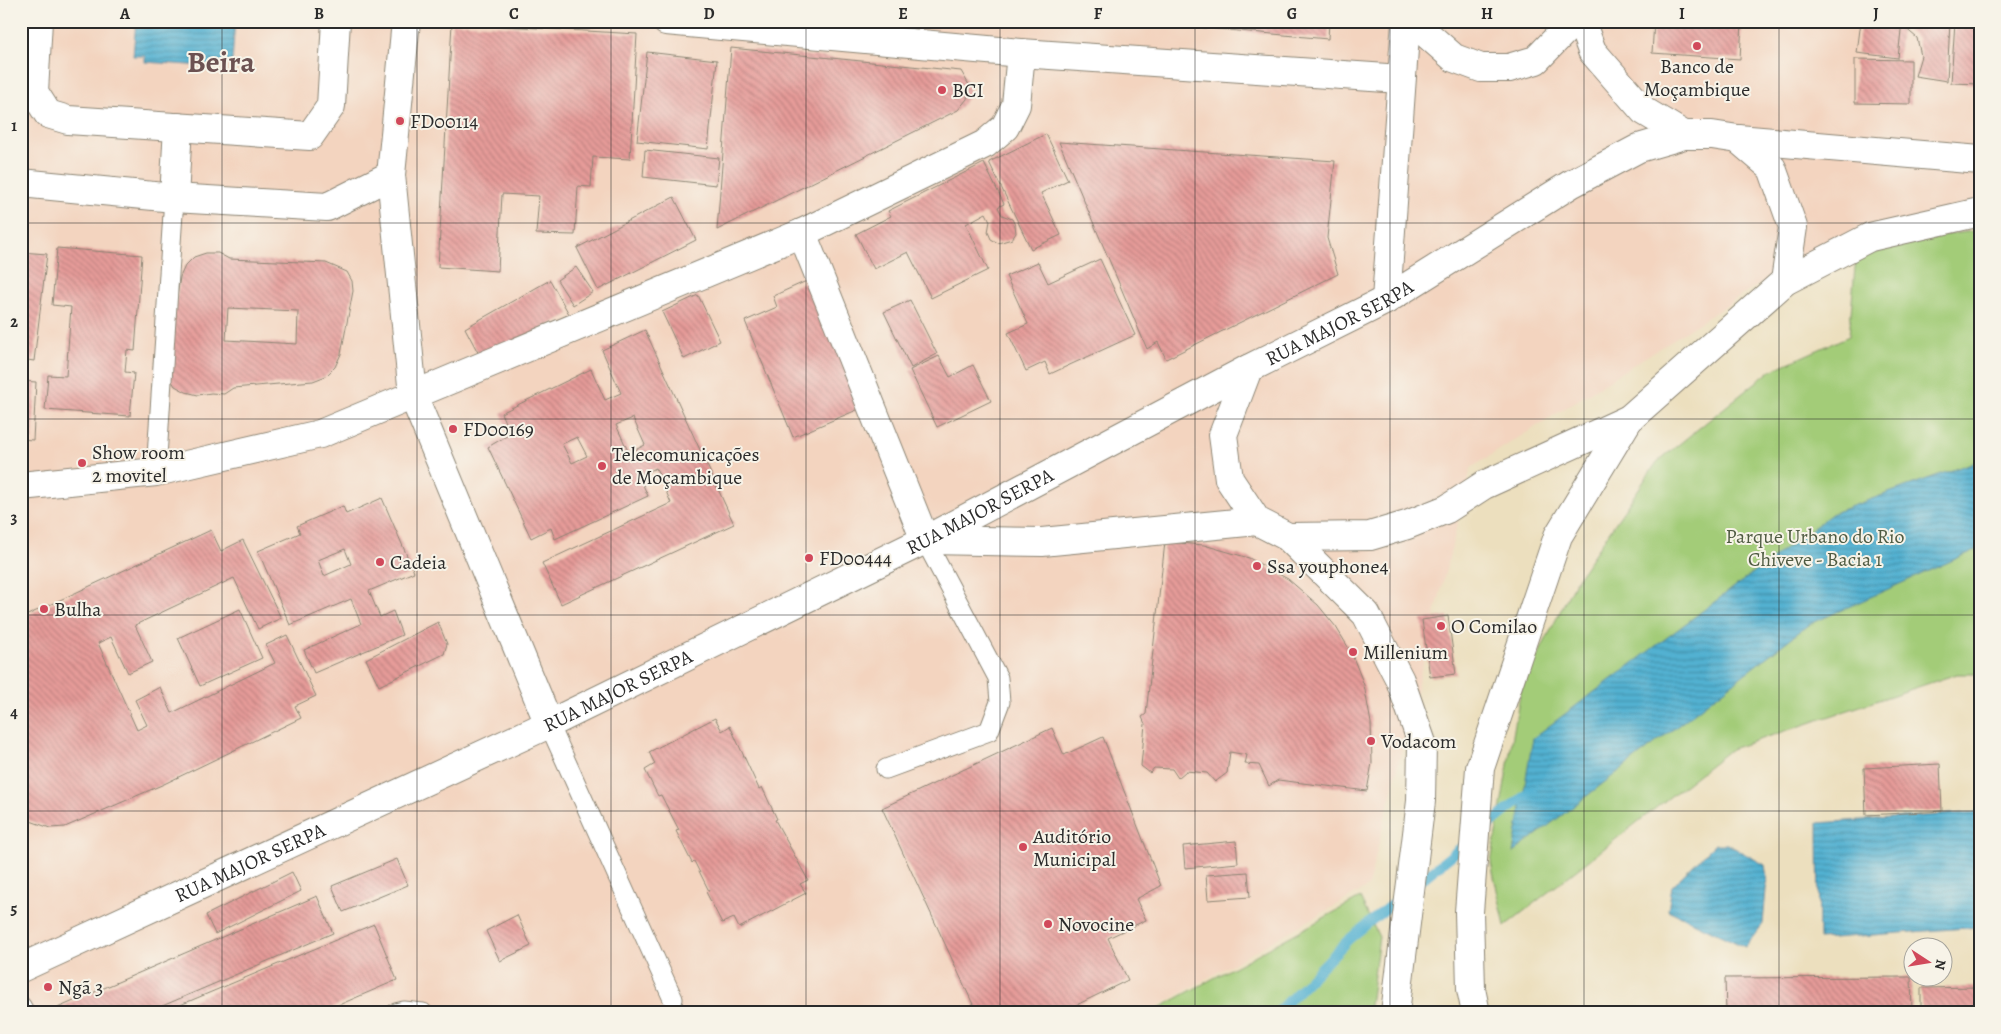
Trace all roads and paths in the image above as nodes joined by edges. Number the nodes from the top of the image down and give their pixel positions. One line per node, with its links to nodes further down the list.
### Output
1 (38, 21): 11 (street)
2 (336, 21): 11 (street)
3 (406, 21): 15 (street)
4 (666, 21): 9 (street)
5 (1406, 21): 10 (street)
6 (1416, 21): 7 (street)
7 (1574, 21)
8 (1582, 21): 12 (street)
9 (1021, 53): 10 (street); 19 (street)
10 (1401, 79): 21 (street)
11 (178, 127): 17 (street)
12 (1684, 135): 13 (street, RUA MAJOR SERPA); 21 (street, RUA MAJOR SERPA)
13 (1738, 140): 14 (street, RUA MAJOR SERPA); 20 (street)
14 (1980, 160)
15 (391, 175): 17 (street); 23 (street)
16 (21, 183): 17 (street)
17 (174, 198): 25 (lane)
18 (1980, 212): 20 (street)
19 (802, 233): 23 (street); 29 (street)
20 (1785, 281): 24 (street)
21 (1386, 300): 22 (street, RUA MAJOR SERPA)
22 (1248, 370): 27 (street); 29 (street, RUA MAJOR SERPA)
23 (413, 396): 25 (street); 30 (street)
24 (1629, 420): 28 (street); 34 (street)
25 (156, 472): 26 (street)
26 (21, 486)
27 (1257, 521): 28 (street); 29 (street)
28 (1288, 537): 36 (street)
29 (925, 540): 30 (street, RUA MAJOR SERPA); 31 (lane)
30 (549, 724): 32 (street, RUA MAJOR SERPA); 33 (lane)
31 (886, 769)
32 (21, 968)
33 (673, 999)
34 (1474, 1001)
35 (21, 1006): 37 (lane)
36 (1396, 1012)
37 (25, 1013)
38 (396, 1013): 39 (lane)
39 (423, 1013)

